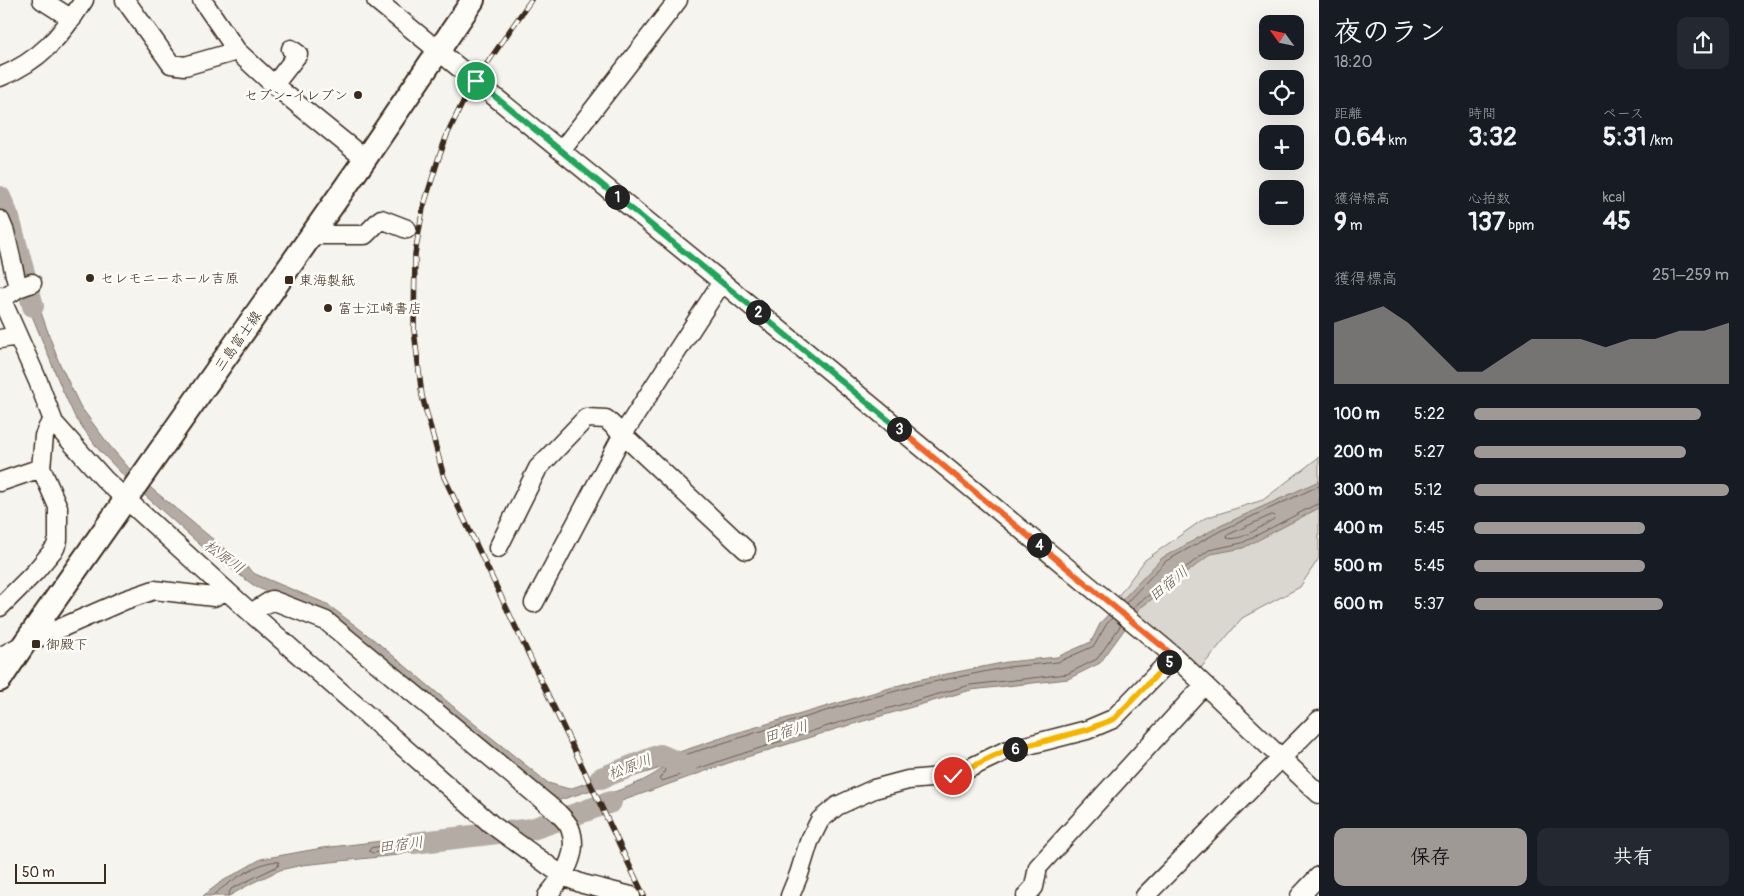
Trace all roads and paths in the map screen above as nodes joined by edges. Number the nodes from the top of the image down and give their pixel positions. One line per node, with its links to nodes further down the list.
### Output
1 (42, 0): 8 (street)
2 (84, 0): 8 (street)
3 (125, 0): 10 (street)
4 (202, 0): 10 (street)
5 (376, 0): 11 (street)
6 (473, 0): 11 (main road, 三島富士線)
7 (678, 0): 14 (street)
8 (72, 19): 12 (street)
9 (291, 49): 13 (street)
10 (237, 51): 13 (street)
11 (438, 52): 14 (street); 15 (main road, 三島富士線)
12 (0, 77)
13 (274, 86): 15 (street)
14 (561, 151): 19 (street)
15 (365, 159): 18 (main road, 三島富士線)
16 (0, 220): 20 (street)
17 (407, 229): 18 (street)
18 (311, 235): 27 (main road, 三島富士線)
19 (722, 282): 24 (street); 35 (street)
20 (1, 298): 21 (street)
21 (18, 336): 22 (street); 23 (street)
22 (0, 339)
23 (54, 423): 25 (street); 27 (street)
24 (623, 434): 28 (street); 29 (street); 31 (street)
25 (41, 468): 26 (street); 32 (street)
26 (0, 482)
27 (134, 489): 30 (street); 34 (main road, 三島富士線)
28 (498, 548)
29 (746, 550)
30 (226, 590): 33 (street); 34 (street)
31 (534, 603)
32 (0, 608)
33 (252, 613): 42 (street); 42 (street)
34 (24, 644): 36 (street); 37 (main road, 三島富士線)
35 (1174, 656): 38 (street); 46 (street)
36 (0, 657)
37 (0, 680)
38 (1204, 685): 40 (street); 47 (street)
39 (1319, 720): 40 (street)
40 (1282, 759): 41 (street); 48 (street)
41 (1319, 794)
42 (563, 876): 44 (street); 45 (street)
43 (1319, 876): 49 (street)
44 (547, 896)
45 (631, 896)
46 (790, 896)
47 (1026, 896)
48 (1145, 896)
49 (1300, 896)

